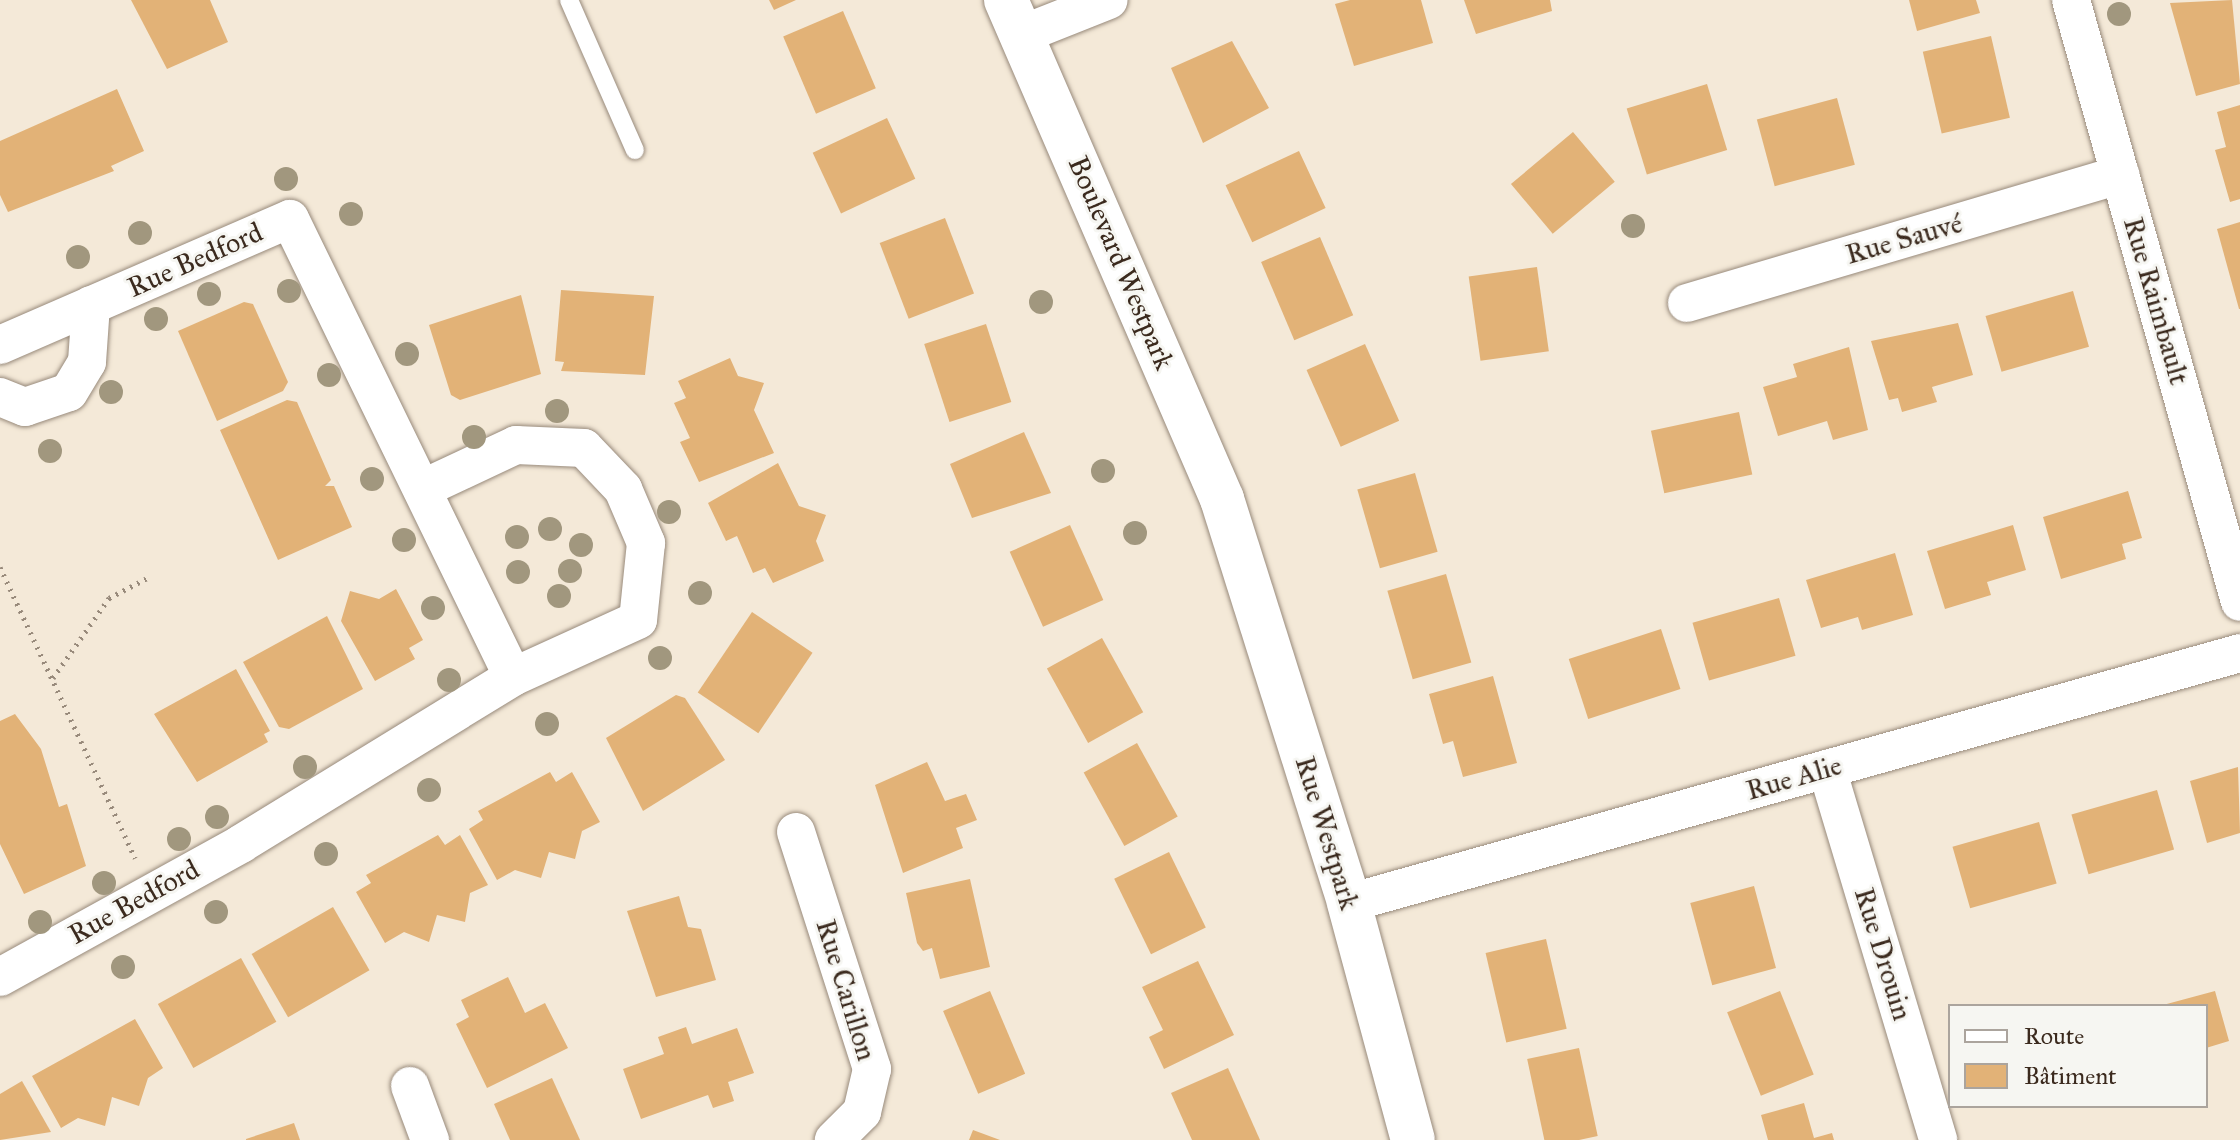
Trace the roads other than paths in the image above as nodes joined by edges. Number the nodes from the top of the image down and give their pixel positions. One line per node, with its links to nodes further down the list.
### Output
1 (569, 0): 5 (lane)
2 (1109, 0): 4 (street)
3 (2071, 0): 6 (street, Rue Raimbault)
4 (1015, 17): 12 (street, Boulevard Westpark)
5 (635, 150)
6 (2120, 175): 7 (street, Rue Sauvé); 13 (street, Rue Raimbault)
7 (1687, 303)
8 (91, 305): 9 (street, Rue Bedford); 10 (street); 11 (street, Rue Bedford)
9 (0, 345)
10 (0, 397)
11 (422, 489): 15 (street, Rue Bedford); 15 (street, Rue Bedford)
12 (1231, 529): 18 (street, Rue Westpark)
13 (2240, 602)
14 (2240, 653): 16 (street, Rue Alie)
15 (513, 677): 19 (street, Rue Bedford)
16 (1827, 769): 18 (street, Rue Alie); 24 (street, Rue Drouin)
17 (796, 832): 22 (street, Rue Carillon)
18 (1349, 903): 23 (street, Rue Westpark)
19 (0, 977)
20 (410, 1086): 21 (street)
21 (430, 1140)
22 (834, 1140)
23 (1413, 1140)
24 (1938, 1140)

